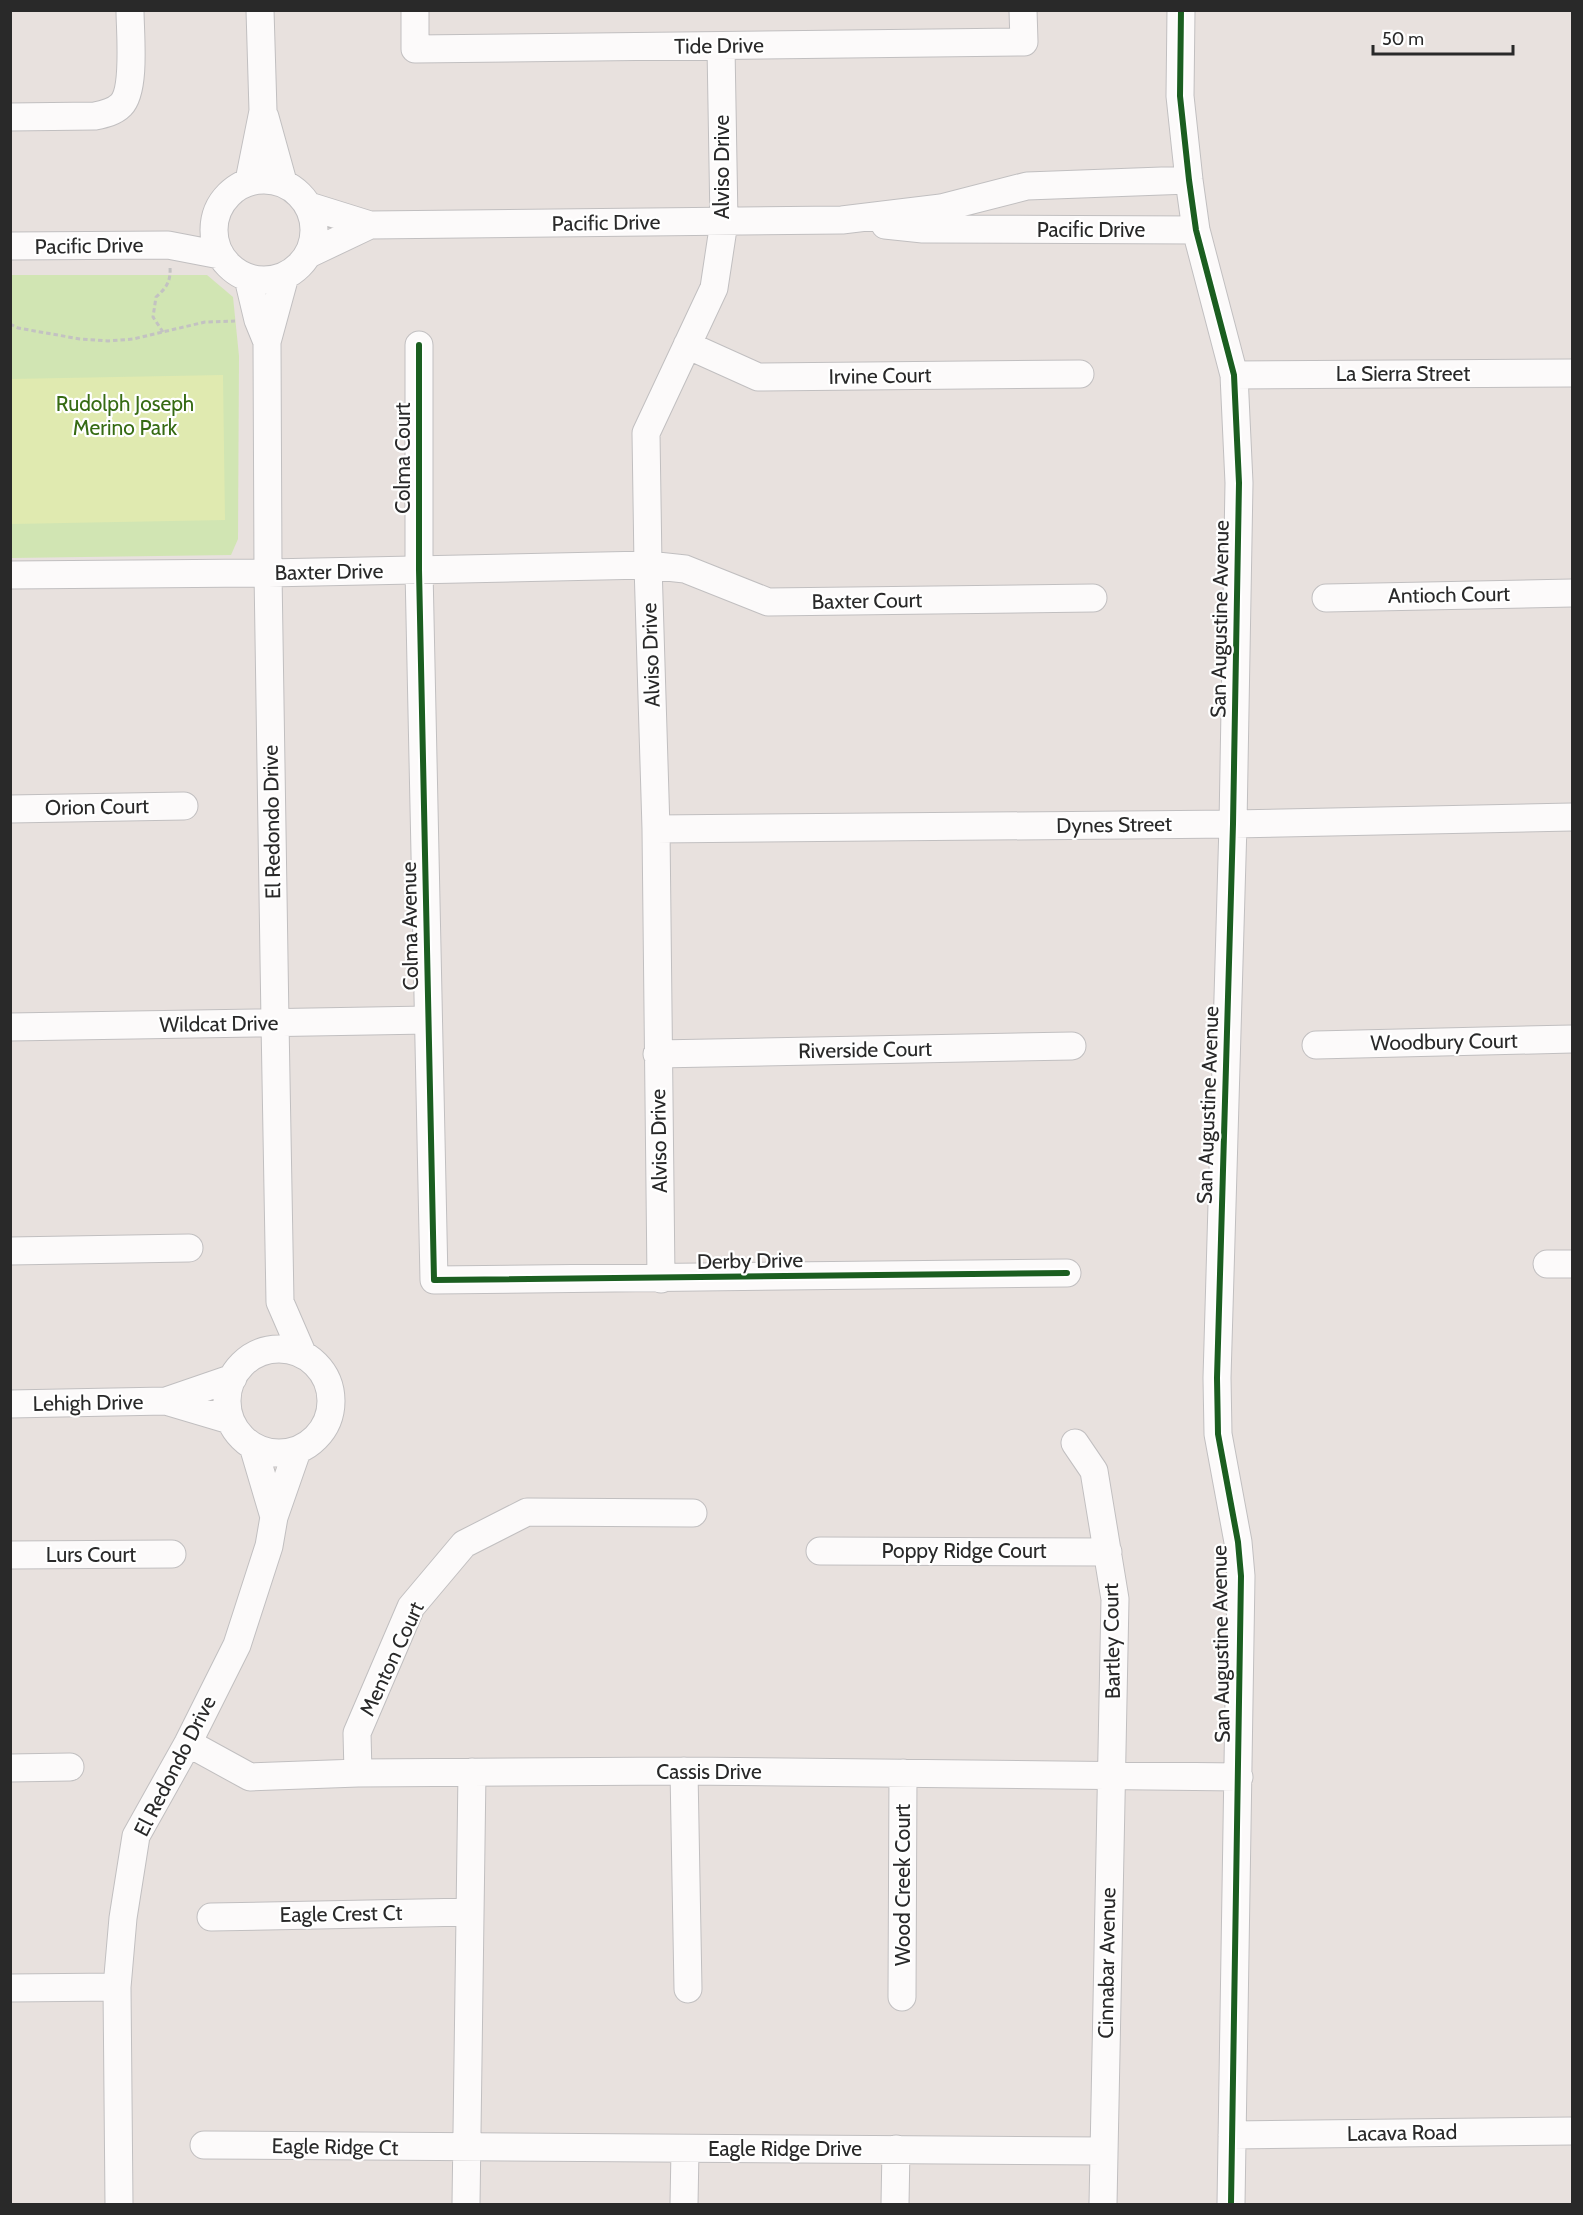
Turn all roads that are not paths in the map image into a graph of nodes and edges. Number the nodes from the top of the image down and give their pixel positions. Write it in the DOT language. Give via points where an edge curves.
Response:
graph roads {
  1 [pos="130,10"];
  2 [pos="260,10"];
  3 [pos="415,10"];
  4 [pos="1023,10"];
  5 [pos="1181,10"];
  6 [pos="721,46"];
  7 [pos="263,111"];
  8 [pos="10,117"];
  9 [pos="1189,180"];
  10 [pos="249,181"];
  11 [pos="283,182"];
  12 [pos="309,206"];
  13 [pos="216,212"];
  14 [pos="842,220"];
  15 [pos="724,222"];
  16 [pos="370,225"];
  17 [pos="1196,230"];
  18 [pos="168,245"];
  19 [pos="10,246"];
  20 [pos="309,254"];
  21 [pos="220,255"];
  22 [pos="285,276"];
  23 [pos="248,278"];
  24 [pos="262,331"];
  25 [pos="419,345"];
  26 [pos="687,345"];
  27 [pos="1572,373"];
  28 [pos="1080,374"];
  29 [pos="1234,375"];
  30 [pos="648,565"];
  31 [pos="419,570"];
  32 [pos="268,573"];
  33 [pos="10,575"];
  34 [pos="1572,593"];
  35 [pos="1093,598"];
  36 [pos="1326,598"];
  37 [pos="184,806"];
  38 [pos="10,809"];
  39 [pos="1572,816"];
  40 [pos="1233,824"];
  41 [pos="656,829"];
  42 [pos="428,1020"];
  43 [pos="275,1022"];
  44 [pos="10,1027"];
  45 [pos="1572,1039"];
  46 [pos="1316,1045"];
  47 [pos="1072,1046"];
  48 [pos="657,1054"];
  49 [pos="189,1248"];
  50 [pos="10,1251"];
  51 [pos="1067,1273"];
  52 [pos="661,1279"];
  53 [pos="434,1280"];
  54 [pos="279,1302"];
  55 [pos="260,1353"];
  56 [pos="303,1354"];
  57 [pos="232,1378"];
  58 [pos="166,1401"];
  59 [pos="10,1404"];
  60 [pos="230,1420"];
  61 [pos="1075,1443"];
  62 [pos="253,1446"];
  63 [pos="297,1451"];
  64 [pos="693,1513"];
  65 [pos="274,1517"];
  66 [pos="820,1551"];
  67 [pos="1108,1552"];
  68 [pos="172,1554"];
  69 [pos="10,1556"];
  70 [pos="188,1743"];
  71 [pos="70,1767"];
  72 [pos="10,1768"];
  73 [pos="684,1771"];
  74 [pos="472,1772"];
  75 [pos="358,1773"];
  76 [pos="903,1773"];
  77 [pos="1111,1775"];
  78 [pos="1239,1778"];
  79 [pos="470,1912"];
  80 [pos="212,1917"];
  81 [pos="117,1987"];
  82 [pos="10,1988"];
  83 [pos="688,1989"];
  84 [pos="902,1997"];
  85 [pos="1572,2131"];
  86 [pos="1232,2135"];
  87 [pos="204,2145"];
  88 [pos="466,2148"];
  89 [pos="896,2149"];
  90 [pos="685,2150"];
  91 [pos="1103,2151"];
  92 [pos="119,2205"];
  93 [pos="466,2205"];
  94 [pos="684,2205"];
  95 [pos="895,2205"];
  96 [pos="1103,2205"];
  97 [pos="1231,2205"];
  1 -- 8 [label="street" via="130,85 120,106 95,116"];
  2 -- 7 [label="street"];
  3 -- 6 [label="street, Tide Drive" via="415,49"];
  4 -- 6 [label="street, Tide Drive" via="1024,42"];
  5 -- 9 [label="street, San Augustine Avenue" via="1180,96"];
  6 -- 15 [label="street, Alviso Drive"];
  7 -- 10 [label="street"];
  7 -- 11 [label="street"];
  9 -- 14 [label="street, Pacific Drive" via="1027,186 941,208"];
  9 -- 17 [label="street, San Augustine Avenue"];
  10 -- 11 [label="street"];
  10 -- 13 [label="street" via="226,198"];
  11 -- 12 [label="street"];
  12 -- 16 [label="street, Pacific Drive"];
  12 -- 20 [label="street" via="315,237"];
  13 -- 18 [label="street, Pacific Drive"];
  13 -- 21 [label="street" via="213,230"];
  14 -- 15 [label="street, Pacific Drive"];
  14 -- 17 [label="street, Pacific Drive" via="923,229"];
  15 -- 16 [label="street, Pacific Drive"];
  15 -- 26 [label="street, Alviso Drive" via="714,288"];
  16 -- 20 [label="street, Pacific Drive"];
  17 -- 29 [label="street, San Augustine Avenue"];
  18 -- 19 [label="street, Pacific Drive"];
  18 -- 21 [label="street, Pacific Drive"];
  20 -- 22 [label="street"];
  21 -- 23 [label="street" via="231,269"];
  22 -- 23 [label="street" via="275,280"];
  22 -- 24 [label="street, El Redondo Drive"];
  23 -- 24 [label="street, El Redondo Drive"];
  24 -- 32 [label="street, El Redondo Drive"];
  25 -- 31 [label="street, Colma Court"];
  26 -- 28 [label="street, Irvine Court" via="758,377"];
  26 -- 30 [label="street, Alviso Drive" via="646,433"];
  27 -- 29 [label="street, La Sierra Street"];
  29 -- 40 [label="street, San Augustine Avenue" via="1239,483"];
  30 -- 31 [label="street, Baxter Drive"];
  30 -- 35 [label="street, Baxter Court" via="685,569 768,602"];
  30 -- 41 [label="street, Alviso Drive"];
  31 -- 32 [label="street, Baxter Drive"];
  31 -- 42 [label="street, Colma Avenue"];
  32 -- 33 [label="street, Baxter Drive"];
  32 -- 43 [label="street, El Redondo Drive"];
  34 -- 36 [label="street, Antioch Court"];
  37 -- 38 [label="street, Orion Court"];
  39 -- 40 [label="street, Dynes Street"];
  40 -- 41 [label="street, Dynes Street"];
  40 -- 78 [label="street, San Augustine Avenue" via="1217,1378 1218,1434 1241,1576"];
  41 -- 48 [label="street, Alviso Drive"];
  42 -- 43 [label="street, Wildcat Drive"];
  42 -- 53 [label="street, Colma Avenue"];
  43 -- 44 [label="street, Wildcat Drive"];
  43 -- 54 [label="street, El Redondo Drive"];
  45 -- 46 [label="street, Woodbury Court"];
  47 -- 48 [label="street, Riverside Court"];
  48 -- 52 [label="street, Alviso Drive"];
  49 -- 50 [label="street"];
  51 -- 52 [label="street, Derby Drive"];
  52 -- 53 [label="street, Derby Drive"];
  54 -- 55 [label="street, El Redondo Drive"];
  54 -- 56 [label="street, El Redondo Drive"];
  55 -- 56 [label="street" via="282,1350"];
  55 -- 57 [label="street" via="244,1363"];
  56 -- 63 [label="street" via="327,1379 332,1396 324,1429"];
  57 -- 58 [label="street, Lehigh Drive"];
  57 -- 60 [label="street" via="227,1406"];
  58 -- 59 [label="street, Lehigh Drive"];
  58 -- 60 [label="street, Lehigh Drive"];
  60 -- 62 [label="street"];
  61 -- 67 [label="street, Bartley Court" via="1094,1471"];
  62 -- 63 [label="street" via="267,1452"];
  62 -- 65 [label="street, El Redondo Drive"];
  63 -- 65 [label="street, El Redondo Drive"];
  64 -- 75 [label="street, Menton Court" via="527,1512 464,1544 411,1607 357,1732"];
  65 -- 70 [label="street, El Redondo Drive" via="269,1546 237,1645"];
  66 -- 67 [label="street, Poppy Ridge Court"];
  67 -- 77 [label="street, Bartley Court" via="1115,1599"];
  68 -- 69 [label="street, Lurs Court"];
  70 -- 75 [label="street, Cassis Drive" via="250,1777"];
  70 -- 81 [label="street, El Redondo Drive" via="136,1836"];
  71 -- 72 [label="street"];
  73 -- 74 [label="street, Cassis Drive"];
  73 -- 76 [label="street, Cassis Drive"];
  73 -- 83 [label="street"];
  74 -- 75 [label="street, Cassis Drive"];
  74 -- 79 [label="street"];
  76 -- 77 [label="street, Cassis Drive"];
  76 -- 84 [label="street, Wood Creek Court"];
  77 -- 78 [label="street, Cassis Drive"];
  77 -- 91 [label="street, Cinnabar Avenue"];
  78 -- 86 [label="street, San Augustine Avenue"];
  79 -- 80 [label="street, Eagle Crest Ct"];
  79 -- 88 [label="street"];
  81 -- 82 [label="street"];
  81 -- 92 [label="street, El Redondo Drive"];
  85 -- 86 [label="street, Lacava Road"];
  86 -- 97 [label="street, San Augustine Avenue"];
  87 -- 88 [label="street, Eagle Ridge Ct"];
  88 -- 90 [label="street, Eagle Ridge Drive"];
  88 -- 93 [label="street"];
  89 -- 90 [label="street, Eagle Ridge Drive"];
  89 -- 91 [label="street, Eagle Ridge Drive"];
  89 -- 95 [label="street"];
  90 -- 94 [label="street"];
  91 -- 96 [label="street, Cinnabar Avenue"];
}
